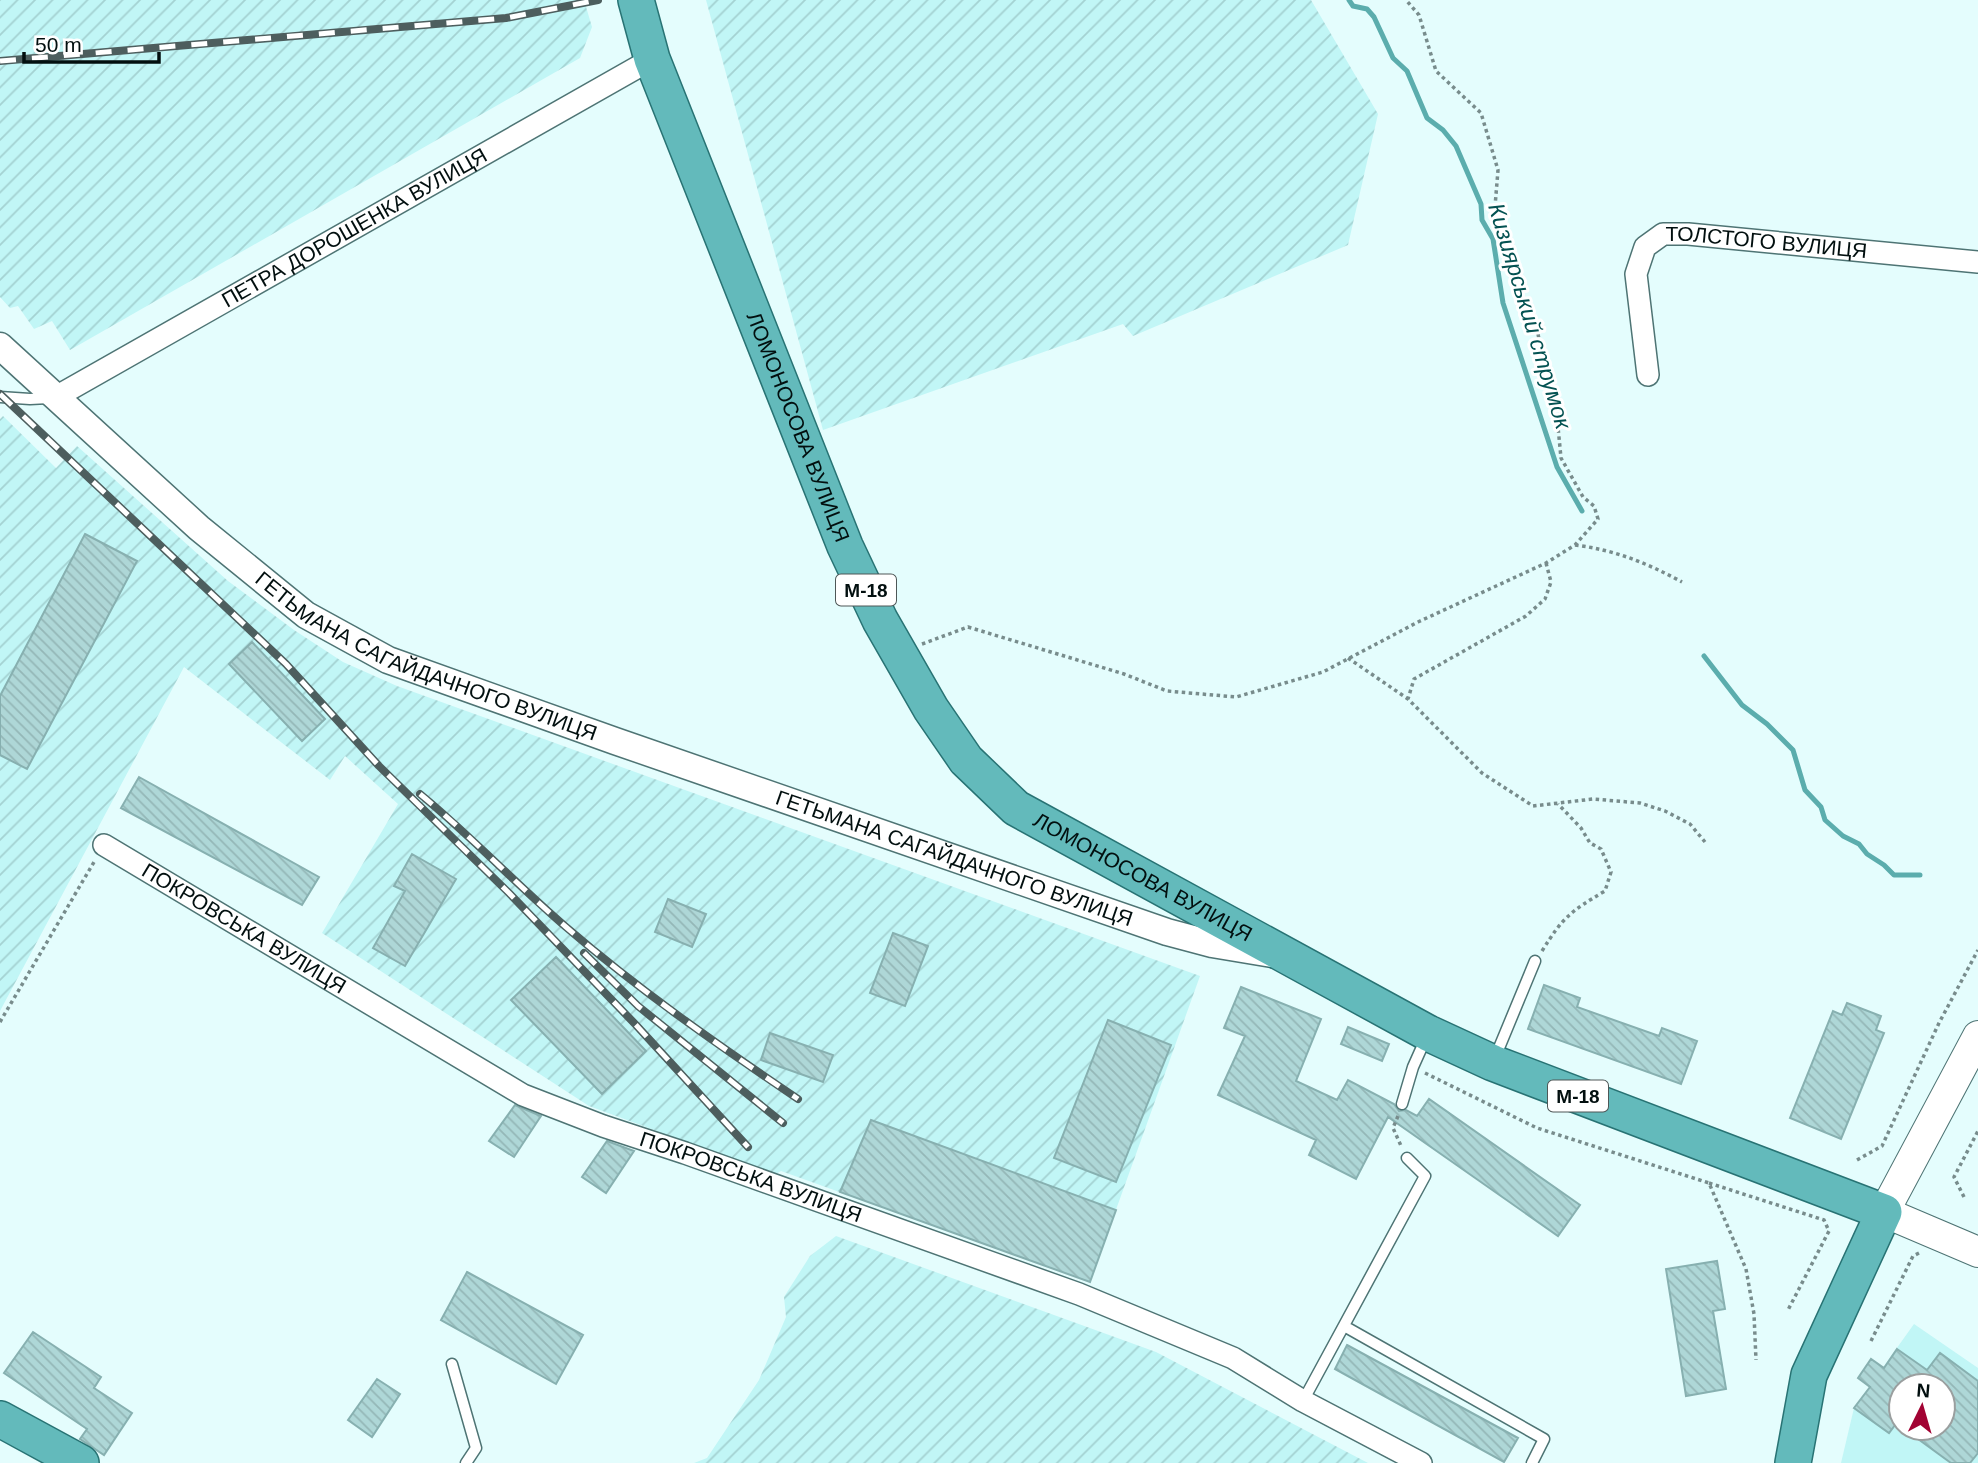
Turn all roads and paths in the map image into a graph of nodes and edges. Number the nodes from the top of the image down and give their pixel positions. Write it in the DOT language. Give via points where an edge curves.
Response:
graph roads {
  1 [pos="636,0"];
  2 [pos="1406,0"];
  3 [pos="652,59"];
  4 [pos="1978,262"];
  5 [pos="0,346"];
  6 [pos="1648,375"];
  7 [pos="0,397"];
  8 [pos="56,397"];
  9 [pos="1575,545"];
  10 [pos="1546,563"];
  11 [pos="1682,582"];
  12 [pos="899,653"];
  13 [pos="1348,658"];
  14 [pos="1408,699"];
  15 [pos="1558,804"];
  16 [pos="1706,842"];
  17 [pos="104,845"];
  18 [pos="1978,950"];
  19 [pos="1284,955"];
  20 [pos="1535,961"];
  21 [pos="0,1022"];
  22 [pos="1428,1032"];
  23 [pos="1978,1036"];
  24 [pos="1493,1063"];
  25 [pos="1413,1067"];
  26 [pos="1402,1104"];
  27 [pos="1393,1128"];
  28 [pos="1978,1131"];
  29 [pos="1407,1157"];
  30 [pos="1857,1160"];
  31 [pos="1709,1183"];
  32 [pos="1964,1197"];
  33 [pos="1884,1212"];
  34 [pos="1924,1251"];
  35 [pos="1978,1252"];
  36 [pos="1788,1310"];
  37 [pos="1344,1326"];
  38 [pos="1871,1340"];
  39 [pos="1756,1360"];
  40 [pos="452,1364"];
  41 [pos="1303,1401"];
  42 [pos="0,1419"];
  43 [pos="81,1463"];
  44 [pos="466,1463"];
  45 [pos="1421,1463"];
  46 [pos="1532,1463"];
  47 [pos="1793,1463"];
  1 -- 3 [label="highway, ЛОМОНОСОВА ВУЛИЦЯ / М-18"];
  2 -- 9 [label="path" via="1419,15 1436,71 1481,113 1498,170 1494,219 1515,288 1537,329 1556,406 1561,458 1598,519"];
  3 -- 8 [label="street, ПЕТРА ДОРОШЕНКА ВУЛИЦЯ"];
  3 -- 12 [label="highway, ЛОМОНОСОВА ВУЛИЦЯ / М-18" via="845,546"];
  4 -- 6 [label="street, ТОЛСТОГО ВУЛИЦЯ" via="1663,234 1646,247 1636,274"];
  5 -- 8 [label="street, ГЕТЬМАНА САГАЙДАЧНОГО ВУЛИЦЯ"];
  7 -- 8 [label="lane"];
  8 -- 19 [label="street, ГЕТЬМАНА САГАЙДАЧНОГО ВУЛИЦЯ" via="199,528 306,615 388,660 1167,932"];
  9 -- 10 [label="path"];
  9 -- 11 [label="path" via="1627,556"];
  10 -- 13 [label="path"];
  10 -- 14 [label="path" via="1551,582 1545,599 1526,616 1414,679"];
  12 -- 13 [label="path" via="968,627 1167,691 1236,697 1323,672"];
  12 -- 19 [label="highway, ЛОМОНОСОВА ВУЛИЦЯ / М-18" via="966,760 1016,808"];
  13 -- 14 [label="path"];
  14 -- 15 [label="path" via="1482,773 1533,806"];
  15 -- 16 [label="path" via="1593,799 1640,803 1690,824"];
  15 -- 20 [label="path" via="1590,843 1601,849 1611,872 1605,891 1558,925"];
  17 -- 21 [label="path"];
  17 -- 41 [label="street, ПОКРОВСЬКА ВУЛИЦЯ" via="523,1095 1079,1294 1233,1358"];
  18 -- 30 [label="path" via="1882,1146"];
  19 -- 22 [label="highway, ГЕТЬМАНА САГАЙДАЧНОГО ВУЛИЦЯ / М-18"];
  20 -- 24 [label="lane"];
  22 -- 24 [label="highway, ГЕТЬМАНА САГАЙДАЧНОГО ВУЛИЦЯ / М-18"];
  22 -- 25 [label="lane"];
  23 -- 33 [label="main road"];
  24 -- 33 [label="highway, ГЕТЬМАНА САГАЙДАЧНОГО ВУЛИЦЯ / М-18"];
  25 -- 26 [label="lane"];
  25 -- 31 [label="path" via="1537,1128"];
  27 -- 29 [label="path"];
  28 -- 32 [label="path" via="1954,1177"];
  29 -- 37 [label="lane" via="1425,1176"];
  31 -- 36 [label="path" via="1824,1220 1829,1231"];
  31 -- 39 [label="path" via="1746,1269"];
  33 -- 35 [label="main road, ГЕТЬМАНА САГАЙДАЧНОГО ВУЛИЦЯ"];
  33 -- 47 [label="highway" via="1809,1375"];
  34 -- 38 [label="path" via="1913,1256"];
  37 -- 41 [label="lane"];
  37 -- 46 [label="lane" via="1544,1438"];
  40 -- 44 [label="lane" via="476,1448"];
  41 -- 45 [label="street, ПОКРОВСЬКА ВУЛИЦЯ"];
  42 -- 43 [label="highway"];
}
